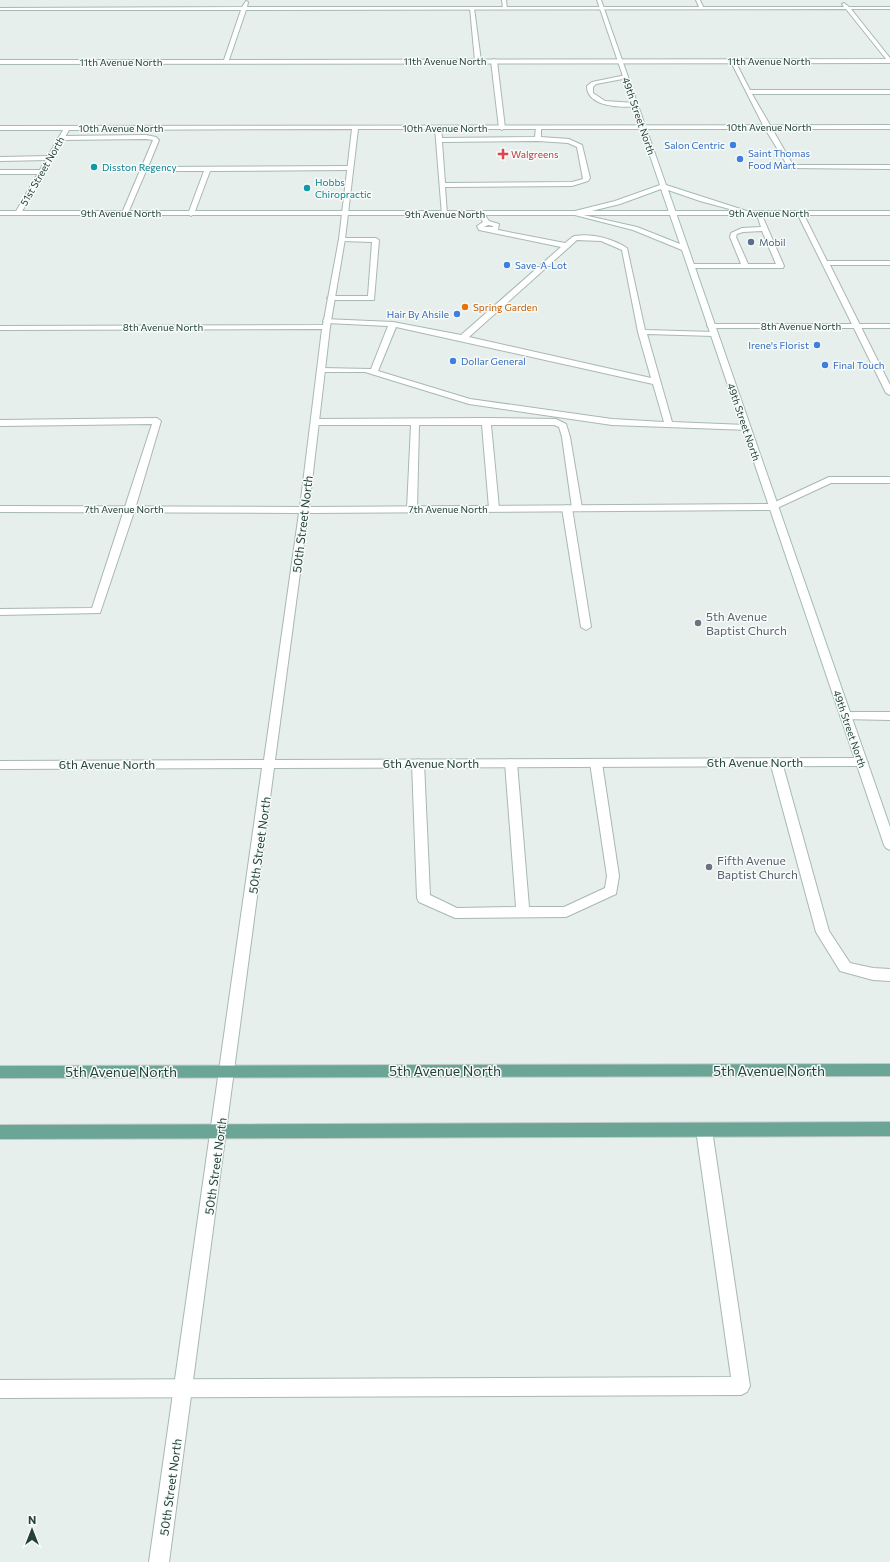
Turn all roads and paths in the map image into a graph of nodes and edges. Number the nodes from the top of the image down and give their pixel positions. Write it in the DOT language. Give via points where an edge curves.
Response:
graph roads {
  1 [pos="247,0"];
  2 [pos="504,0"];
  3 [pos="599,0"];
  4 [pos="698,0"];
  5 [pos="839,0"];
  6 [pos="244,8"];
  7 [pos="472,8"];
  8 [pos="505,8"];
  9 [pos="602,8"];
  10 [pos="702,8"];
  11 [pos="846,8"];
  12 [pos="890,8"];
  13 [pos="0,9"];
  14 [pos="478,61"];
  15 [pos="494,61"];
  16 [pos="620,61"];
  17 [pos="732,61"];
  18 [pos="890,61"];
  19 [pos="0,62"];
  20 [pos="226,62"];
  21 [pos="626,78"];
  22 [pos="748,92"];
  23 [pos="890,92"];
  24 [pos="635,105"];
  25 [pos="643,127"];
  26 [pos="767,127"];
  27 [pos="890,127"];
  28 [pos="0,128"];
  29 [pos="67,128"];
  30 [pos="355,128"];
  31 [pos="438,128"];
  32 [pos="502,128"];
  33 [pos="538,128"];
  34 [pos="61,138"];
  35 [pos="538,139"];
  36 [pos="439,140"];
  37 [pos="0,158"];
  38 [pos="49,158"];
  39 [pos="145,166"];
  40 [pos="890,167"];
  41 [pos="208,168"];
  42 [pos="350,168"];
  43 [pos="0,172"];
  44 [pos="42,172"];
  45 [pos="442,185"];
  46 [pos="663,186"];
  47 [pos="0,213"];
  48 [pos="18,213"];
  49 [pos="570,213"];
  50 [pos="672,213"];
  51 [pos="750,213"];
  52 [pos="758,213"];
  53 [pos="800,213"];
  54 [pos="890,213"];
  55 [pos="125,214"];
  56 [pos="191,214"];
  57 [pos="344,214"];
  58 [pos="444,214"];
  59 [pos="481,214"];
  60 [pos="765,229"];
  61 [pos="342,239"];
  62 [pos="567,246"];
  63 [pos="685,249"];
  64 [pos="824,263"];
  65 [pos="890,263"];
  66 [pos="691,266"];
  67 [pos="745,266"];
  68 [pos="331,298"];
  69 [pos="326,324"];
  70 [pos="393,324"];
  71 [pos="855,326"];
  72 [pos="890,326"];
  73 [pos="0,328"];
  74 [pos="713,330"];
  75 [pos="642,332"];
  76 [pos="463,338"];
  77 [pos="321,370"];
  78 [pos="374,372"];
  79 [pos="656,382"];
  80 [pos="890,393"];
  81 [pos="315,422"];
  82 [pos="415,422"];
  83 [pos="486,422"];
  84 [pos="0,423"];
  85 [pos="669,424"];
  86 [pos="746,428"];
  87 [pos="890,480"];
  88 [pos="773,506"];
  89 [pos="494,508"];
  90 [pos="572,508"];
  91 [pos="0,509"];
  92 [pos="130,509"];
  93 [pos="412,509"];
  94 [pos="304,510"];
  95 [pos="0,612"];
  96 [pos="586,627"];
  97 [pos="846,716"];
  98 [pos="890,716"];
  99 [pos="776,762"];
  100 [pos="862,762"];
  101 [pos="418,763"];
  102 [pos="511,763"];
  103 [pos="596,763"];
  104 [pos="270,764"];
  105 [pos="0,765"];
  106 [pos="890,845"];
  107 [pos="523,912"];
  108 [pos="890,975"];
  109 [pos="228,1070"];
  110 [pos="890,1070"];
  111 [pos="0,1072"];
  112 [pos="890,1129"];
  113 [pos="704,1130"];
  114 [pos="220,1131"];
  115 [pos="0,1132"];
  116 [pos="184,1388"];
  117 [pos="0,1389"];
  118 [pos="159,1562"];
  1 -- 6 [label="street"];
  2 -- 8 [label="street"];
  3 -- 9 [label="street, 49th Street North"];
  4 -- 10 [label="street"];
  5 -- 11 [label="street"];
  6 -- 7 [label="street"];
  6 -- 13 [label="street"];
  6 -- 20 [label="street"];
  7 -- 8 [label="street"];
  7 -- 14 [label="street"];
  8 -- 9 [label="street"];
  9 -- 10 [label="street"];
  9 -- 16 [label="street, 49th Street North"];
  10 -- 11 [label="street"];
  11 -- 12 [label="street"];
  11 -- 18 [label="street"];
  14 -- 15 [label="street, 11th Avenue North"];
  14 -- 20 [label="street, 11th Avenue North"];
  15 -- 16 [label="street, 11th Avenue North"];
  15 -- 32 [label="street"];
  16 -- 17 [label="street, 11th Avenue North"];
  16 -- 21 [label="street, 49th Street North"];
  17 -- 18 [label="street, 11th Avenue North"];
  17 -- 22 [label="street"];
  19 -- 20 [label="street, 11th Avenue North"];
  21 -- 24 [label="street, 49th Street North"];
  21 -- 24 [label="street" via="594,83 590,86 590,93 605,103"];
  22 -- 23 [label="street"];
  22 -- 26 [label="street"];
  24 -- 25 [label="street, 49th Street North"];
  25 -- 26 [label="street, 10th Avenue North"];
  25 -- 33 [label="street, 10th Avenue North"];
  25 -- 46 [label="street, 49th Street North"];
  26 -- 27 [label="street, 10th Avenue North"];
  26 -- 40 [label="street" via="791,167"];
  28 -- 29 [label="street, 10th Avenue North"];
  29 -- 30 [label="street, 10th Avenue North"];
  29 -- 34 [label="street, 51st Street North"];
  30 -- 31 [label="street, 10th Avenue North"];
  30 -- 42 [label="street, 50th Street North"];
  31 -- 32 [label="street, 10th Avenue North"];
  31 -- 36 [label="street"];
  32 -- 33 [label="street, 10th Avenue North"];
  33 -- 35 [label="street"];
  34 -- 38 [label="street, 51st Street North"];
  34 -- 39 [label="street" via="154,138 156,143"];
  35 -- 36 [label="street"];
  35 -- 45 [label="street" via="569,141 580,146 586,180 572,184"];
  36 -- 45 [label="street"];
  37 -- 38 [label="street"];
  38 -- 44 [label="street, 51st Street North"];
  39 -- 41 [label="street"];
  39 -- 55 [label="street"];
  41 -- 42 [label="street"];
  41 -- 56 [label="street"];
  42 -- 57 [label="street, 50th Street North"];
  43 -- 44 [label="street"];
  44 -- 48 [label="street, 51st Street North"];
  45 -- 58 [label="street"];
  46 -- 49 [label="street" via="625,201"];
  46 -- 50 [label="street, 49th Street North"];
  46 -- 51 [label="street"];
  47 -- 48 [label="street, 9th Avenue North"];
  48 -- 55 [label="street, 9th Avenue North"];
  49 -- 50 [label="street, 9th Avenue North"];
  49 -- 59 [label="street, 9th Avenue North"];
  49 -- 63 [label="street" via="635,228"];
  50 -- 51 [label="street, 9th Avenue North"];
  50 -- 63 [label="street, 49th Street North"];
  51 -- 52 [label="street, 9th Avenue North"];
  52 -- 53 [label="street, 9th Avenue North"];
  52 -- 60 [label="street"];
  53 -- 54 [label="street, 9th Avenue North"];
  53 -- 64 [label="street"];
  55 -- 56 [label="street, 9th Avenue North"];
  56 -- 57 [label="street, 9th Avenue North"];
  57 -- 58 [label="street, 9th Avenue North"];
  57 -- 61 [label="street, 50th Street North"];
  58 -- 59 [label="street, 9th Avenue North"];
  59 -- 62 [label="street" via="487,223 482,224 481,229"];
  60 -- 67 [label="street" via="734,233 733,237"];
  60 -- 67 [label="street" via="780,266"];
  61 -- 68 [label="street, 50th Street North"];
  61 -- 68 [label="street" via="376,240 371,298"];
  62 -- 75 [label="street" via="575,238 595,238 614,242 625,249"];
  62 -- 76 [label="street"];
  63 -- 66 [label="street, 49th Street North"];
  64 -- 65 [label="street"];
  64 -- 71 [label="street"];
  66 -- 67 [label="street"];
  66 -- 74 [label="street, 49th Street North"];
  68 -- 69 [label="street, 50th Street North"];
  69 -- 70 [label="street, 8th Avenue North"];
  69 -- 73 [label="street, 8th Avenue North"];
  69 -- 77 [label="street, 50th Street North"];
  70 -- 76 [label="street, 8th Avenue North"];
  70 -- 78 [label="street"];
  71 -- 72 [label="street, 8th Avenue North"];
  71 -- 74 [label="street, 8th Avenue North"];
  71 -- 80 [label="street"];
  74 -- 75 [label="street, 8th Avenue North"];
  74 -- 86 [label="street, 49th Street North"];
  75 -- 79 [label="street"];
  76 -- 79 [label="street, 8th Avenue North"];
  77 -- 78 [label="street"];
  77 -- 81 [label="street, 50th Street North"];
  78 -- 85 [label="street" via="469,401 612,422"];
  79 -- 85 [label="street"];
  81 -- 82 [label="street"];
  81 -- 94 [label="street, 50th Street North"];
  82 -- 83 [label="street"];
  82 -- 93 [label="street"];
  83 -- 89 [label="street"];
  83 -- 90 [label="street" via="551,421 563,426"];
  84 -- 92 [label="street" via="157,422"];
  85 -- 86 [label="street"];
  86 -- 88 [label="street, 49th Street North"];
  87 -- 88 [label="street, 7th Avenue North" via="829,480"];
  88 -- 90 [label="street, 7th Avenue North"];
  88 -- 97 [label="street, 49th Street North"];
  89 -- 90 [label="street, 7th Avenue North"];
  89 -- 93 [label="street, 7th Avenue North"];
  90 -- 96 [label="street"];
  91 -- 92 [label="street, 7th Avenue North"];
  92 -- 94 [label="street, 7th Avenue North"];
  92 -- 95 [label="street" via="96,611"];
  93 -- 94 [label="street, 7th Avenue North"];
  94 -- 104 [label="street, 50th Street North"];
  97 -- 98 [label="street"];
  97 -- 100 [label="street, 49th Street North"];
  99 -- 100 [label="street, 6th Avenue North"];
  99 -- 103 [label="street, 6th Avenue North"];
  99 -- 108 [label="street" via="823,932 844,967"];
  100 -- 106 [label="street, 49th Street North"];
  101 -- 102 [label="street, 6th Avenue North"];
  101 -- 104 [label="street, 6th Avenue North"];
  101 -- 107 [label="street" via="424,898 455,913"];
  102 -- 103 [label="street, 6th Avenue North"];
  102 -- 107 [label="street"];
  103 -- 107 [label="street" via="613,876 611,891 566,912"];
  104 -- 105 [label="street, 6th Avenue North"];
  104 -- 109 [label="street, 50th Street North"];
  109 -- 110 [label="main road, 5th Avenue North"];
  109 -- 111 [label="main road, 5th Avenue North"];
  109 -- 114 [label="street, 50th Street North"];
  112 -- 113 [label="main road"];
  113 -- 114 [label="main road"];
  113 -- 116 [label="street" via="741,1386"];
  114 -- 115 [label="main road"];
  114 -- 116 [label="street, 50th Street North"];
  116 -- 117 [label="street"];
  116 -- 118 [label="street, 50th Street North"];
}
